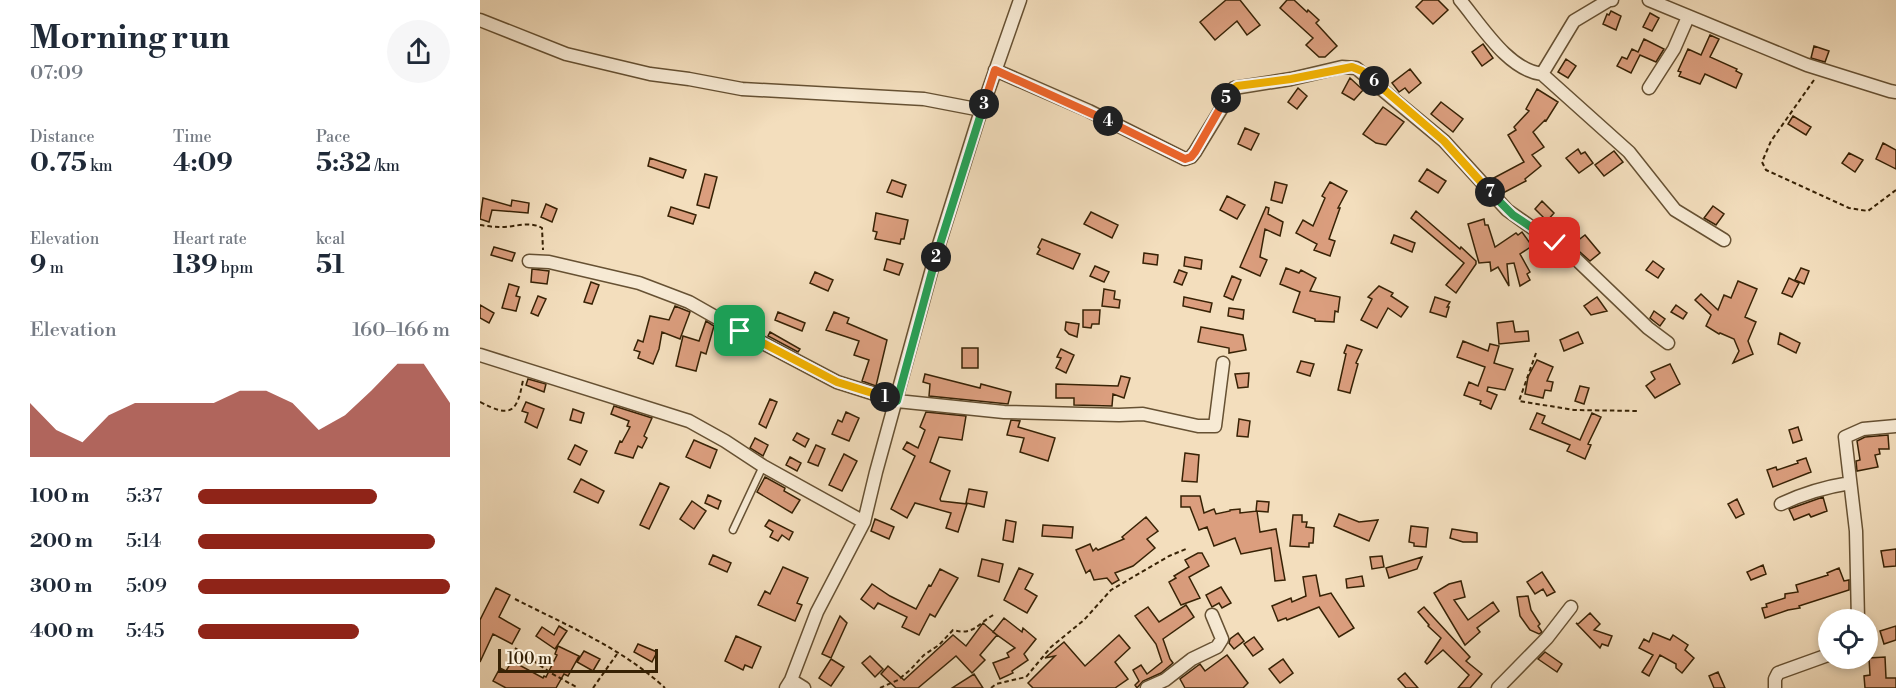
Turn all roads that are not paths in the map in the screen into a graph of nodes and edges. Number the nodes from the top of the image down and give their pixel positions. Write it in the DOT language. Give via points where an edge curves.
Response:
graph roads {
  1 [pos="1020,0"];
  2 [pos="1460,0"];
  3 [pos="1612,0"];
  4 [pos="1649,0"];
  5 [pos="1688,17"];
  6 [pos="480,20"];
  7 [pos="995,70"];
  8 [pos="1542,74"];
  9 [pos="1649,88"];
  10 [pos="1896,92"];
  11 [pos="976,110"];
  12 [pos="1724,240"];
  13 [pos="535,261"];
  14 [pos="1668,343"];
  15 [pos="480,355"];
  16 [pos="1224,363"];
  17 [pos="897,401"];
  18 [pos="1896,426"];
  19 [pos="763,466"];
  20 [pos="1850,483"];
  21 [pos="1781,504"];
  22 [pos="864,522"];
  23 [pos="733,530"];
  24 [pos="1571,607"];
  25 [pos="1858,609"];
  26 [pos="1212,615"];
  27 [pos="1818,659"];
  28 [pos="788,684"];
  29 [pos="804,688"];
  30 [pos="1147,688"];
  31 [pos="1498,688"];
  32 [pos="1775,688"];
  1 -- 7 [label="street"];
  2 -- 8 [label="street" via="1511,59 1533,73"];
  3 -- 8 [label="street" via="1574,21"];
  4 -- 5 [label="street"];
  5 -- 9 [label="street" via="1674,49"];
  5 -- 10 [label="street" via="1807,65"];
  6 -- 11 [label="street" via="566,54 651,74 742,89 924,99"];
  7 -- 14 [label="street" via="1185,159 1195,152 1234,88 1342,67 1356,68 1444,141 1507,210 1576,259"];
  7 -- 17 [label="street" via="936,254"];
  8 -- 12 [label="street" via="1629,152 1675,210"];
  13 -- 17 [label="street" via="639,283 688,302 837,382"];
  15 -- 19 [label="street" via="689,421"];
  16 -- 17 [label="street" via="1215,426 1143,414 1004,412"];
  17 -- 22 [label="street"];
  18 -- 20 [label="street" via="1863,429 1845,437"];
  19 -- 22 [label="street"];
  19 -- 23 [label="lane"];
  20 -- 21 [label="street" via="1805,492"];
  20 -- 25 [label="street" via="1856,531"];
  22 -- 28 [label="street" via="817,612"];
  24 -- 31 [label="street"];
  26 -- 30 [label="street" via="1222,639 1219,644"];
  27 -- 32 [label="street" via="1778,674"];
  28 -- 29 [label="street"];
}
